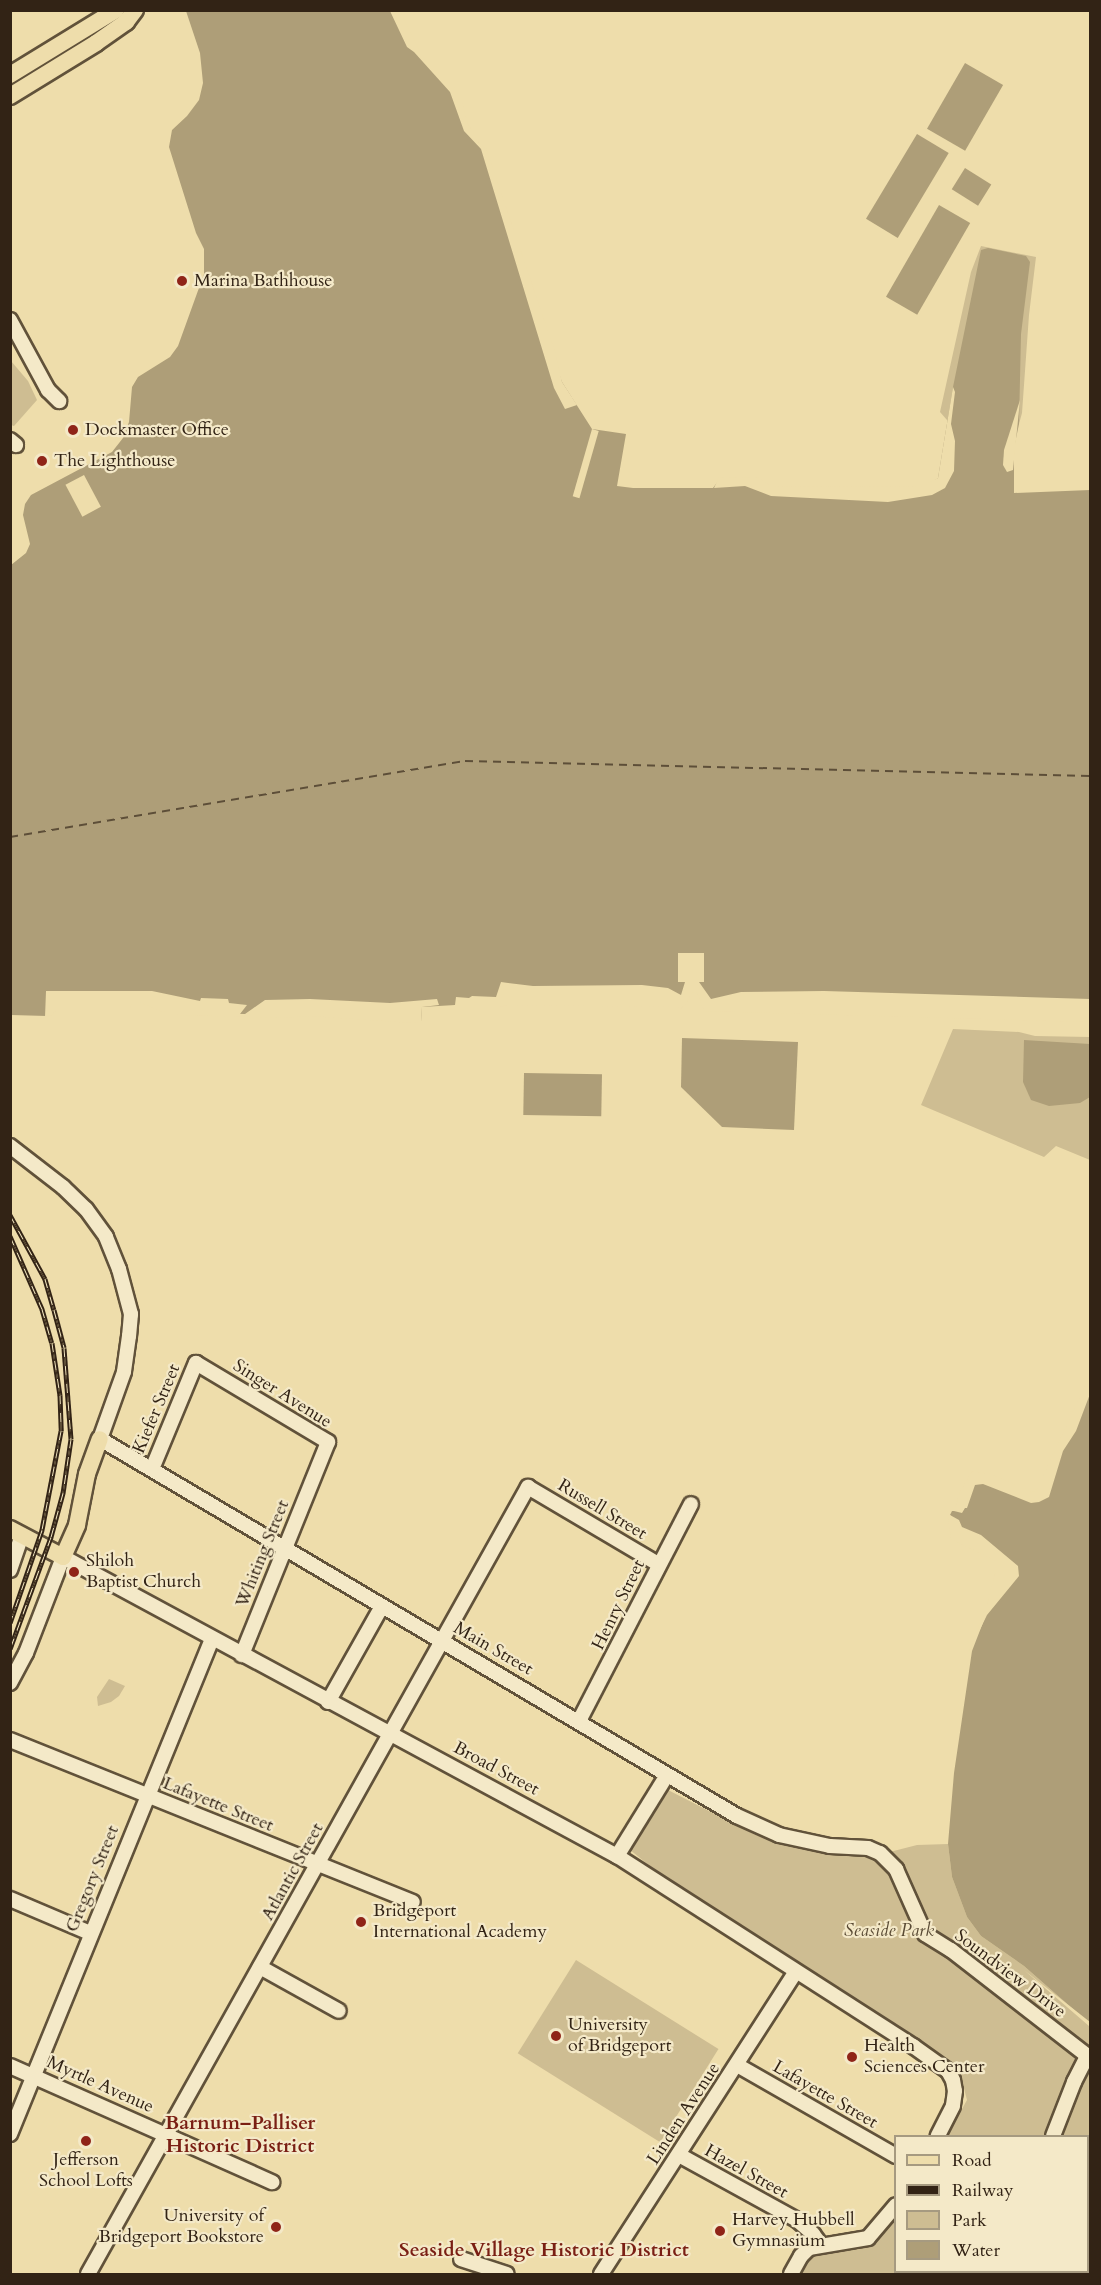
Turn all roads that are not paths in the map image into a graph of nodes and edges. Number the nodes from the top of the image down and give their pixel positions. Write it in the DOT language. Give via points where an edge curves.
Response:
graph roads {
  1 [pos="116,10"];
  2 [pos="135,10"];
  3 [pos="10,75"];
  4 [pos="10,96"];
  5 [pos="10,320"];
  6 [pos="59,400"];
  7 [pos="10,1146"];
  8 [pos="196,1363"];
  9 [pos="100,1439"];
  10 [pos="318,1466"];
  11 [pos="152,1468"];
  12 [pos="528,1487"];
  13 [pos="691,1504"];
  14 [pos="16,1532"];
  15 [pos="285,1549"];
  16 [pos="63,1557"];
  17 [pos="658,1564"];
  18 [pos="10,1570"];
  19 [pos="382,1606"];
  20 [pos="212,1638"];
  21 [pos="442,1641"];
  22 [pos="242,1655"];
  23 [pos="10,1683"];
  24 [pos="328,1702"];
  25 [pos="579,1721"];
  26 [pos="391,1736"];
  27 [pos="10,1740"];
  28 [pos="667,1775"];
  29 [pos="147,1795"];
  30 [pos="880,1853"];
  31 [pos="617,1856"];
  32 [pos="317,1866"];
  33 [pos="10,1899"];
  34 [pos="413,1902"];
  35 [pos="90,1933"];
  36 [pos="260,1967"];
  37 [pos="796,1971"];
  38 [pos="339,2011"];
  39 [pos="1089,2057"];
  40 [pos="737,2065"];
  41 [pos="10,2066"];
  42 [pos="34,2076"];
  43 [pos="10,2134"];
  44 [pos="166,2135"];
  45 [pos="938,2135"];
  46 [pos="1053,2135"];
  47 [pos="679,2155"];
  48 [pos="894,2155"];
  49 [pos="272,2182"];
  50 [pos="894,2207"];
  51 [pos="821,2245"];
  52 [pos="460,2259"];
  53 [pos="88,2274"];
  54 [pos="507,2274"];
  55 [pos="601,2274"];
  56 [pos="791,2274"];
  1 -- 3 [label="main road"];
  2 -- 4 [label="main road" via="126,22 96,43"];
  5 -- 6 [label="street" via="48,390"];
  7 -- 9 [label="street" via="86,1209 106,1237 119,1269 131,1314 129,1336 124,1372"];
  8 -- 10 [label="street, Singer Avenue" via="328,1442"];
  8 -- 11 [label="street, Kiefer Street"];
  9 -- 11 [label="street, Main Street"];
  9 -- 16 [label="main road" via="85,1482 77,1526"];
  10 -- 15 [label="street, Whiting Street"];
  11 -- 15 [label="street, Main Street"];
  12 -- 17 [label="street, Russell Street"];
  12 -- 21 [label="street, Atlantic Street"];
  13 -- 17 [label="street, Henry Street"];
  14 -- 16 [label="main road, Broad Street"];
  14 -- 18 [label="street"];
  15 -- 19 [label="street, Main Street"];
  15 -- 22 [label="street, Whiting Street"];
  16 -- 20 [label="street, Broad Street"];
  16 -- 23 [label="street" via="26,1653"];
  17 -- 25 [label="street, Henry Street"];
  19 -- 21 [label="street, Main Street"];
  19 -- 24 [label="street"];
  20 -- 22 [label="street, Broad Street"];
  20 -- 29 [label="street, Gregory Street"];
  21 -- 25 [label="street, Main Street"];
  21 -- 26 [label="street, Atlantic Street"];
  22 -- 24 [label="street, Broad Street"];
  24 -- 26 [label="street, Broad Street"];
  25 -- 28 [label="street, Main Street"];
  26 -- 31 [label="street, Broad Street"];
  26 -- 32 [label="street, Atlantic Street"];
  27 -- 29 [label="street, Lafayette Street"];
  28 -- 30 [label="street, Main Street" via="772,1833"];
  28 -- 31 [label="street"];
  29 -- 32 [label="street, Lafayette Street"];
  29 -- 35 [label="street, Gregory Street"];
  30 -- 39 [label="street, Soundview Drive" via="896,1869 925,1934"];
  31 -- 37 [label="street, Broad Street"];
  32 -- 34 [label="street, Lafayette Street"];
  32 -- 36 [label="street, Atlantic Street"];
  33 -- 35 [label="street"];
  35 -- 42 [label="street, Gregory Street"];
  36 -- 38 [label="street"];
  36 -- 44 [label="street, Atlantic Street"];
  37 -- 40 [label="street, Linden Avenue"];
  37 -- 45 [label="street, Broad Street" via="948,2070 955,2091 953,2106"];
  39 -- 46 [label="street" via="1074,2082"];
  40 -- 47 [label="street, Linden Avenue"];
  40 -- 48 [label="street, Lafayette Street"];
  41 -- 42 [label="street, Myrtle Avenue"];
  42 -- 43 [label="street, Gregory Street"];
  42 -- 44 [label="street, Myrtle Avenue"];
  44 -- 49 [label="street, Myrtle Avenue"];
  44 -- 53 [label="street, Atlantic Street"];
  47 -- 51 [label="street, Hazel Street" via="797,2220"];
  47 -- 55 [label="street, Linden Avenue"];
  50 -- 51 [label="street" via="868,2238"];
  51 -- 56 [label="street" via="809,2247"];
  52 -- 54 [label="street"];
}
